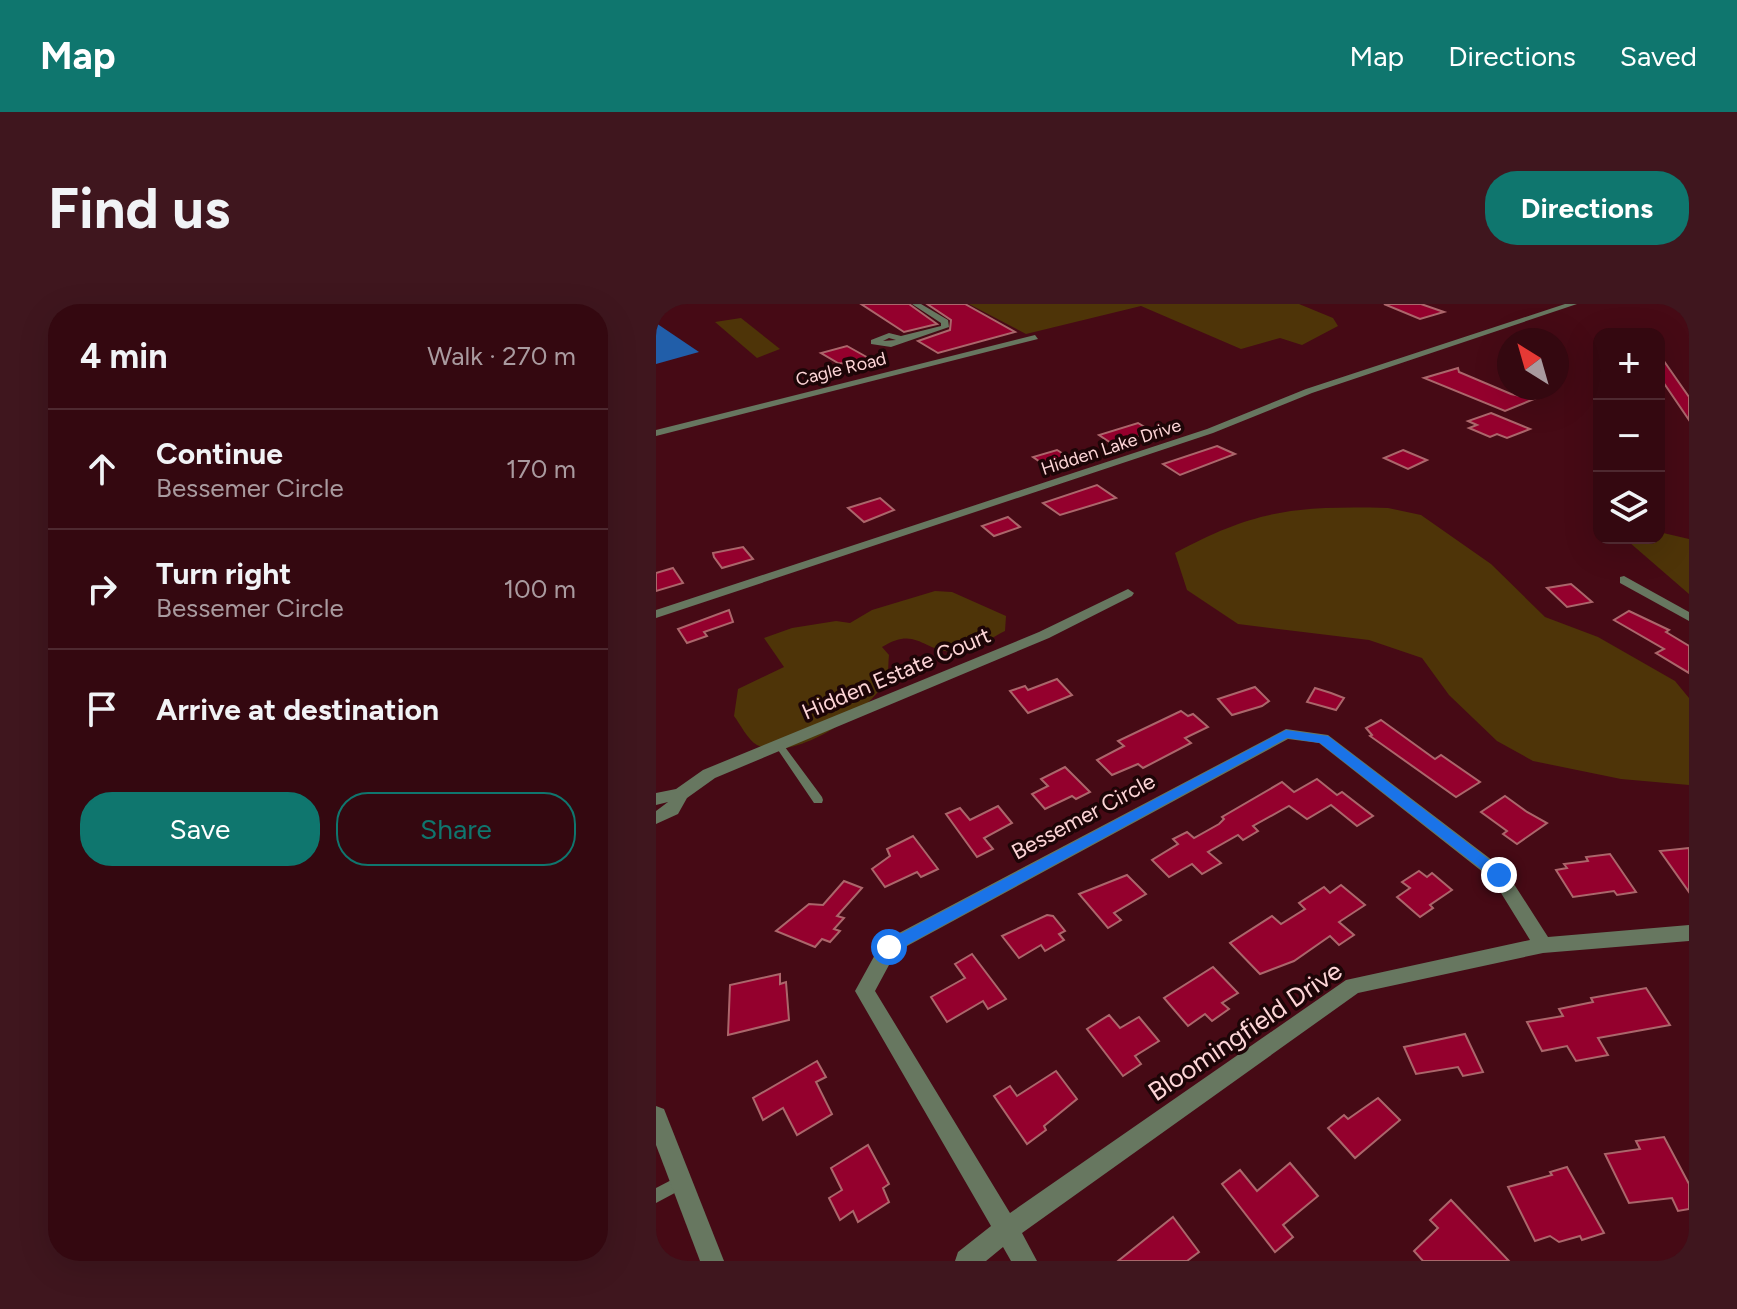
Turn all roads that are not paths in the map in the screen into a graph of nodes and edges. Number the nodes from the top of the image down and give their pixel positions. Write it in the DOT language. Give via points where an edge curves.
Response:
graph roads {
  1 [pos="916,304"];
  2 [pos="1573,304"];
  3 [pos="1035,337"];
  4 [pos="904,338"];
  5 [pos="656,433"];
  6 [pos="1624,580"];
  7 [pos="1128,593"];
  8 [pos="656,614"];
  9 [pos="1689,617"];
  10 [pos="779,745"];
  11 [pos="681,794"];
  12 [pos="656,799"];
  13 [pos="818,800"];
  14 [pos="656,818"];
  15 [pos="1689,933"];
  16 [pos="1543,945"];
  17 [pos="656,1116"];
  18 [pos="681,1182"];
  19 [pos="656,1196"];
  20 [pos="1006,1230"];
  21 [pos="712,1261"];
  22 [pos="967,1261"];
  23 [pos="1025,1261"];
  1 -- 4 [label="street" via="945,327"];
  2 -- 8 [label="street, Hidden Lake Drive" via="1309,391 1210,431"];
  3 -- 5 [label="street, Cagle Road"];
  6 -- 9 [label="street"];
  7 -- 10 [label="street, Hidden Estate Court" via="1044,635"];
  10 -- 11 [label="street, Hidden Estate Court" via="709,774"];
  10 -- 13 [label="lane"];
  11 -- 12 [label="street, Hidden Estate Court"];
  11 -- 14 [label="street, Hidden Estate Court" via="672,810"];
  15 -- 16 [label="street, Bloomingfield Drive"];
  16 -- 20 [label="street, Bloomingfield Drive" via="1353,986"];
  16 -- 20 [label="street, Bessemer Circle" via="1499,875 1323,739 1286,734 889,947 865,991"];
  17 -- 18 [label="street"];
  18 -- 19 [label="lane"];
  18 -- 21 [label="street"];
  20 -- 22 [label="street, Bloomingfield Drive"];
  20 -- 23 [label="street"];
}
